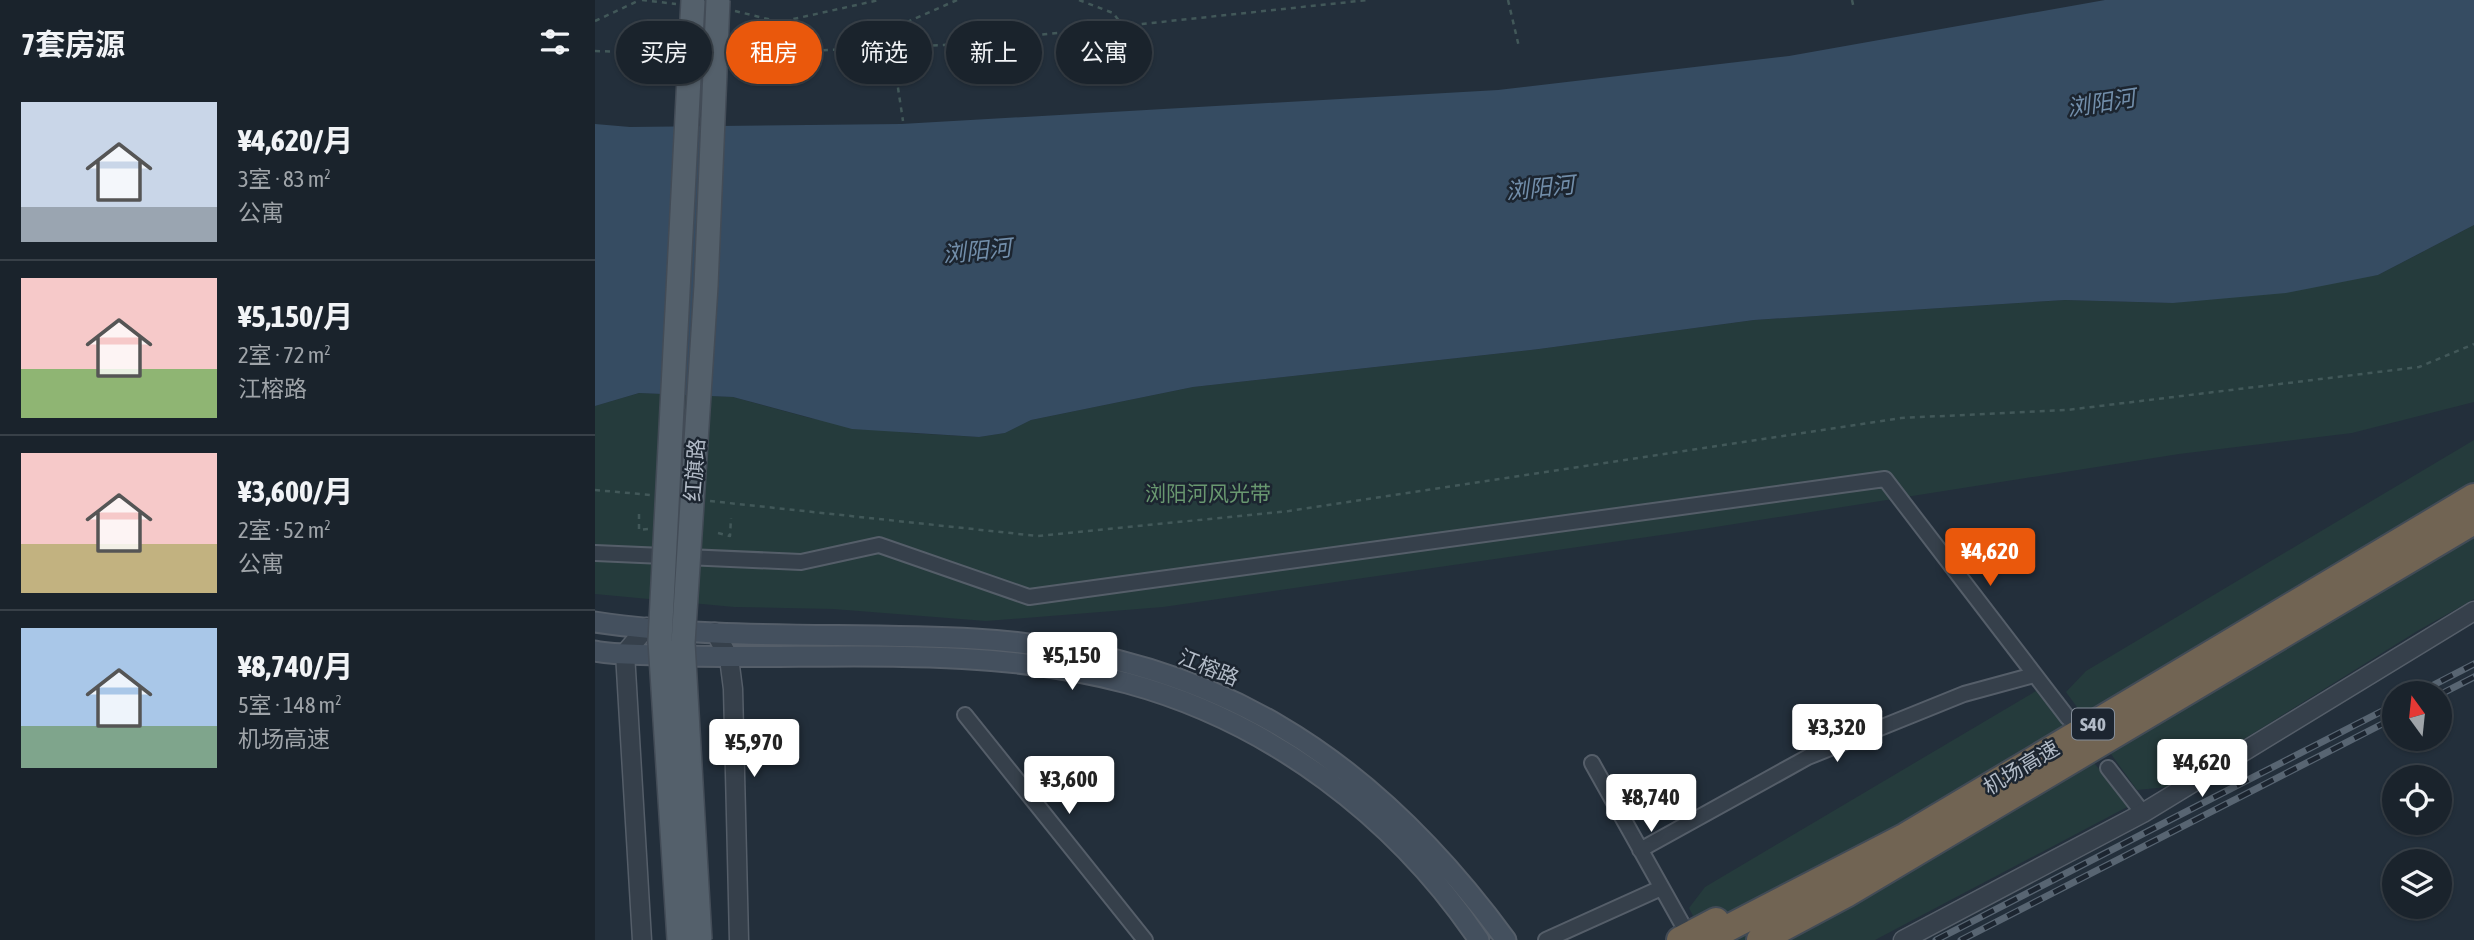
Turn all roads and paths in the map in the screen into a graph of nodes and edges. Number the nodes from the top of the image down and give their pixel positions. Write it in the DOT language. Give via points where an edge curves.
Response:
graph roads {
  1 [pos="641,0"];
  2 [pos="879,0"];
  3 [pos="957,0"];
  4 [pos="1079,0"];
  5 [pos="1368,0"];
  6 [pos="1508,0"];
  7 [pos="1852,0"];
  8 [pos="686,2"];
  9 [pos="724,5"];
  10 [pos="1854,9"];
  11 [pos="595,21"];
  12 [pos="777,21"];
  13 [pos="784,21"];
  14 [pos="909,21"];
  15 [pos="1120,21"];
  16 [pos="1152,23"];
  17 [pos="1056,32"];
  18 [pos="932,44"];
  19 [pos="1519,47"];
  20 [pos="595,51"];
  21 [pos="616,51"];
  22 [pos="722,54"];
  23 [pos="726,54"];
  24 [pos="897,84"];
  25 [pos="903,121"];
  26 [pos="2474,344"];
  27 [pos="595,490"];
  28 [pos="663,496"];
  29 [pos="2474,497"];
  30 [pos="704,500"];
  31 [pos="639,514"];
  32 [pos="731,518"];
  33 [pos="2474,521"];
  34 [pos="653,528"];
  35 [pos="718,533"];
  36 [pos="595,553"];
  37 [pos="2474,611"];
  38 [pos="595,622"];
  39 [pos="647,627"];
  40 [pos="715,632"];
  41 [pos="595,651"];
  42 [pos="625,653"];
  43 [pos="729,658"];
  44 [pos="2033,675"];
  45 [pos="965,715"];
  46 [pos="2068,718"];
  47 [pos="1592,763"];
  48 [pos="2108,768"];
  49 [pos="2143,813"];
  50 [pos="1640,850"];
  51 [pos="1825,878"];
  52 [pos="1661,888"];
  53 [pos="1681,931"];
  54 [pos="642,940"];
  55 [pos="679,940"];
  56 [pos="700,940"];
  57 [pos="739,940"];
  58 [pos="1145,940"];
  59 [pos="1479,940"];
  60 [pos="1506,940"];
  61 [pos="1546,940"];
  62 [pos="1705,940"];
  63 [pos="1760,940"];
  64 [pos="1903,940"];
  1 -- 8 [label="path"];
  1 -- 11 [label="path"];
  2 -- 13 [label="path"];
  3 -- 14 [label="path"];
  4 -- 15 [label="path" via="1114,13"];
  5 -- 16 [label="path"];
  6 -- 19 [label="path"];
  7 -- 10 [label="path"];
  8 -- 55 [label="main road, 红旗路, bridge" via="660,641"];
  9 -- 12 [label="path"];
  9 -- 56 [label="main road, 红旗路, bridge" via="683,643"];
  17 -- 18 [label="path"];
  20 -- 21 [label="path"];
  22 -- 23 [label="path"];
  24 -- 25 [label="path"];
  26 -- 30 [label="path" via="2419,367 2067,410 1901,418 1289,510 1038,536"];
  27 -- 28 [label="path"];
  29 -- 51 [label="highway, 机场高速 / S40" via="1906,836"];
  31 -- 34 [label="path" via="639,530"];
  32 -- 35 [label="path" via="730,536"];
  33 -- 63 [label="highway, 机场高速 / S40" via="1846,894"];
  36 -- 44 [label="street" via="801,562 879,545 1030,597 1885,479"];
  37 -- 49 [label="street"];
  38 -- 39 [label="main road, 江榕路"];
  39 -- 40 [label="main road, 江榕路"];
  39 -- 42 [label="street"];
  40 -- 43 [label="street"];
  40 -- 60 [label="main road, 江榕路" via="975,639 1024,644 1175,676 1236,702 1347,769 1426,842"];
  41 -- 42 [label="main road, 江榕路"];
  42 -- 43 [label="main road, 江榕路"];
  42 -- 54 [label="street"];
  43 -- 57 [label="street"];
  43 -- 59 [label="main road, 江榕路" via="936,656 994,660 1128,683 1185,704 1276,745 1329,781 1389,832 1432,877"];
  44 -- 46 [label="street"];
  44 -- 50 [label="street" via="1963,694 1808,757"];
  45 -- 58 [label="street"];
  47 -- 50 [label="street"];
  48 -- 49 [label="street"];
  49 -- 64 [label="street"];
  50 -- 52 [label="street"];
  51 -- 53 [label="highway"];
  51 -- 62 [label="highway, 机场高速 / S40"];
  52 -- 53 [label="street"];
  52 -- 61 [label="street"];
}
